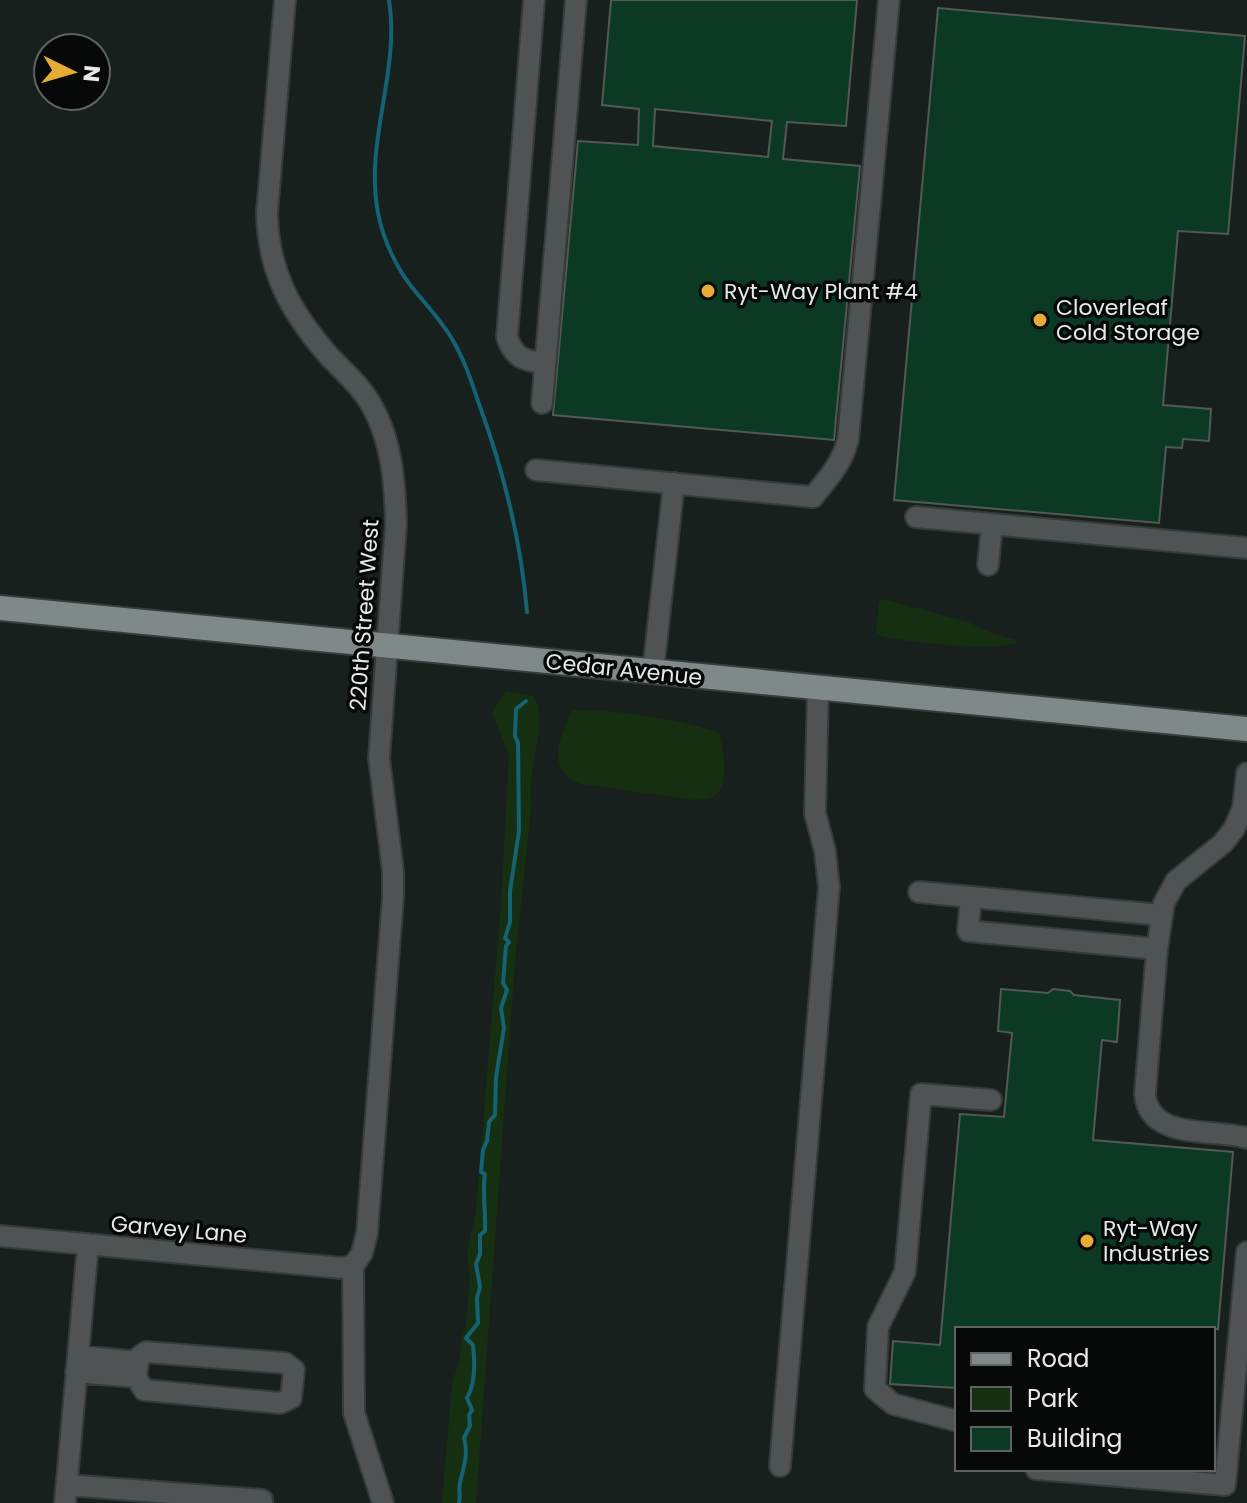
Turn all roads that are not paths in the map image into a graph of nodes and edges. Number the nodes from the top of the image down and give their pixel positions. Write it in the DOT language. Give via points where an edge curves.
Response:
graph roads {
  1 [pos="285,0"];
  2 [pos="534,0"];
  3 [pos="576,0"];
  4 [pos="889,0"];
  5 [pos="545,363"];
  6 [pos="542,403"];
  7 [pos="536,470"];
  8 [pos="674,483"];
  9 [pos="916,517"];
  10 [pos="992,524"];
  11 [pos="1247,548"];
  12 [pos="988,565"];
  13 [pos="0,608"];
  14 [pos="386,646"];
  15 [pos="653,672"];
  16 [pos="818,688"];
  17 [pos="1247,729"];
  18 [pos="1247,773"];
  19 [pos="919,892"];
  20 [pos="971,897"];
  21 [pos="1161,915"];
  22 [pos="1157,949"];
  23 [pos="991,1100"];
  24 [pos="1247,1138"];
  25 [pos="0,1236"];
  26 [pos="88,1244"];
  27 [pos="1247,1252"];
  28 [pos="353,1266"];
  29 [pos="77,1364"];
  30 [pos="137,1370"];
  31 [pos="955,1421"];
  32 [pos="780,1466"];
  33 [pos="1060,1471"];
  34 [pos="66,1494"];
  35 [pos="262,1503"];
  36 [pos="383,1503"];
  1 -- 14 [label="street, 220th Street West" via="267,232 275,272 288,300 372,405 387,443 396,524"];
  2 -- 5 [label="street" via="507,337 521,359"];
  3 -- 5 [label="street"];
  4 -- 8 [label="street" via="843,459 813,497"];
  5 -- 6 [label="street"];
  7 -- 8 [label="street"];
  8 -- 15 [label="street"];
  9 -- 10 [label="street"];
  10 -- 11 [label="street"];
  10 -- 12 [label="street"];
  13 -- 14 [label="main road, Cedar Avenue"];
  14 -- 15 [label="main road, Cedar Avenue"];
  14 -- 28 [label="street, 220th Street West" via="379,758 393,897 367,1233"];
  15 -- 16 [label="main road, Cedar Avenue"];
  16 -- 17 [label="main road, Cedar Avenue"];
  16 -- 32 [label="street" via="815,813 829,887"];
  18 -- 21 [label="street" via="1243,808 1234,829 1176,881"];
  19 -- 20 [label="street"];
  20 -- 21 [label="street"];
  20 -- 22 [label="street" via="968,931"];
  21 -- 22 [label="street"];
  22 -- 24 [label="street" via="1145,1094 1149,1112 1172,1127"];
  23 -- 31 [label="street" via="921,1094 905,1272 878,1327 875,1389 903,1408"];
  25 -- 26 [label="street, Garvey Lane"];
  26 -- 28 [label="street, Garvey Lane"];
  26 -- 29 [label="street"];
  27 -- 33 [label="street" via="1225,1485"];
  28 -- 36 [label="street" via="354,1413"];
  29 -- 30 [label="street"];
  29 -- 34 [label="street"];
  30 -- 30 [label="street" via="144,1390 280,1403 291,1398 294,1370 285,1363 146,1352"];
  34 -- 35 [label="street"];
}
